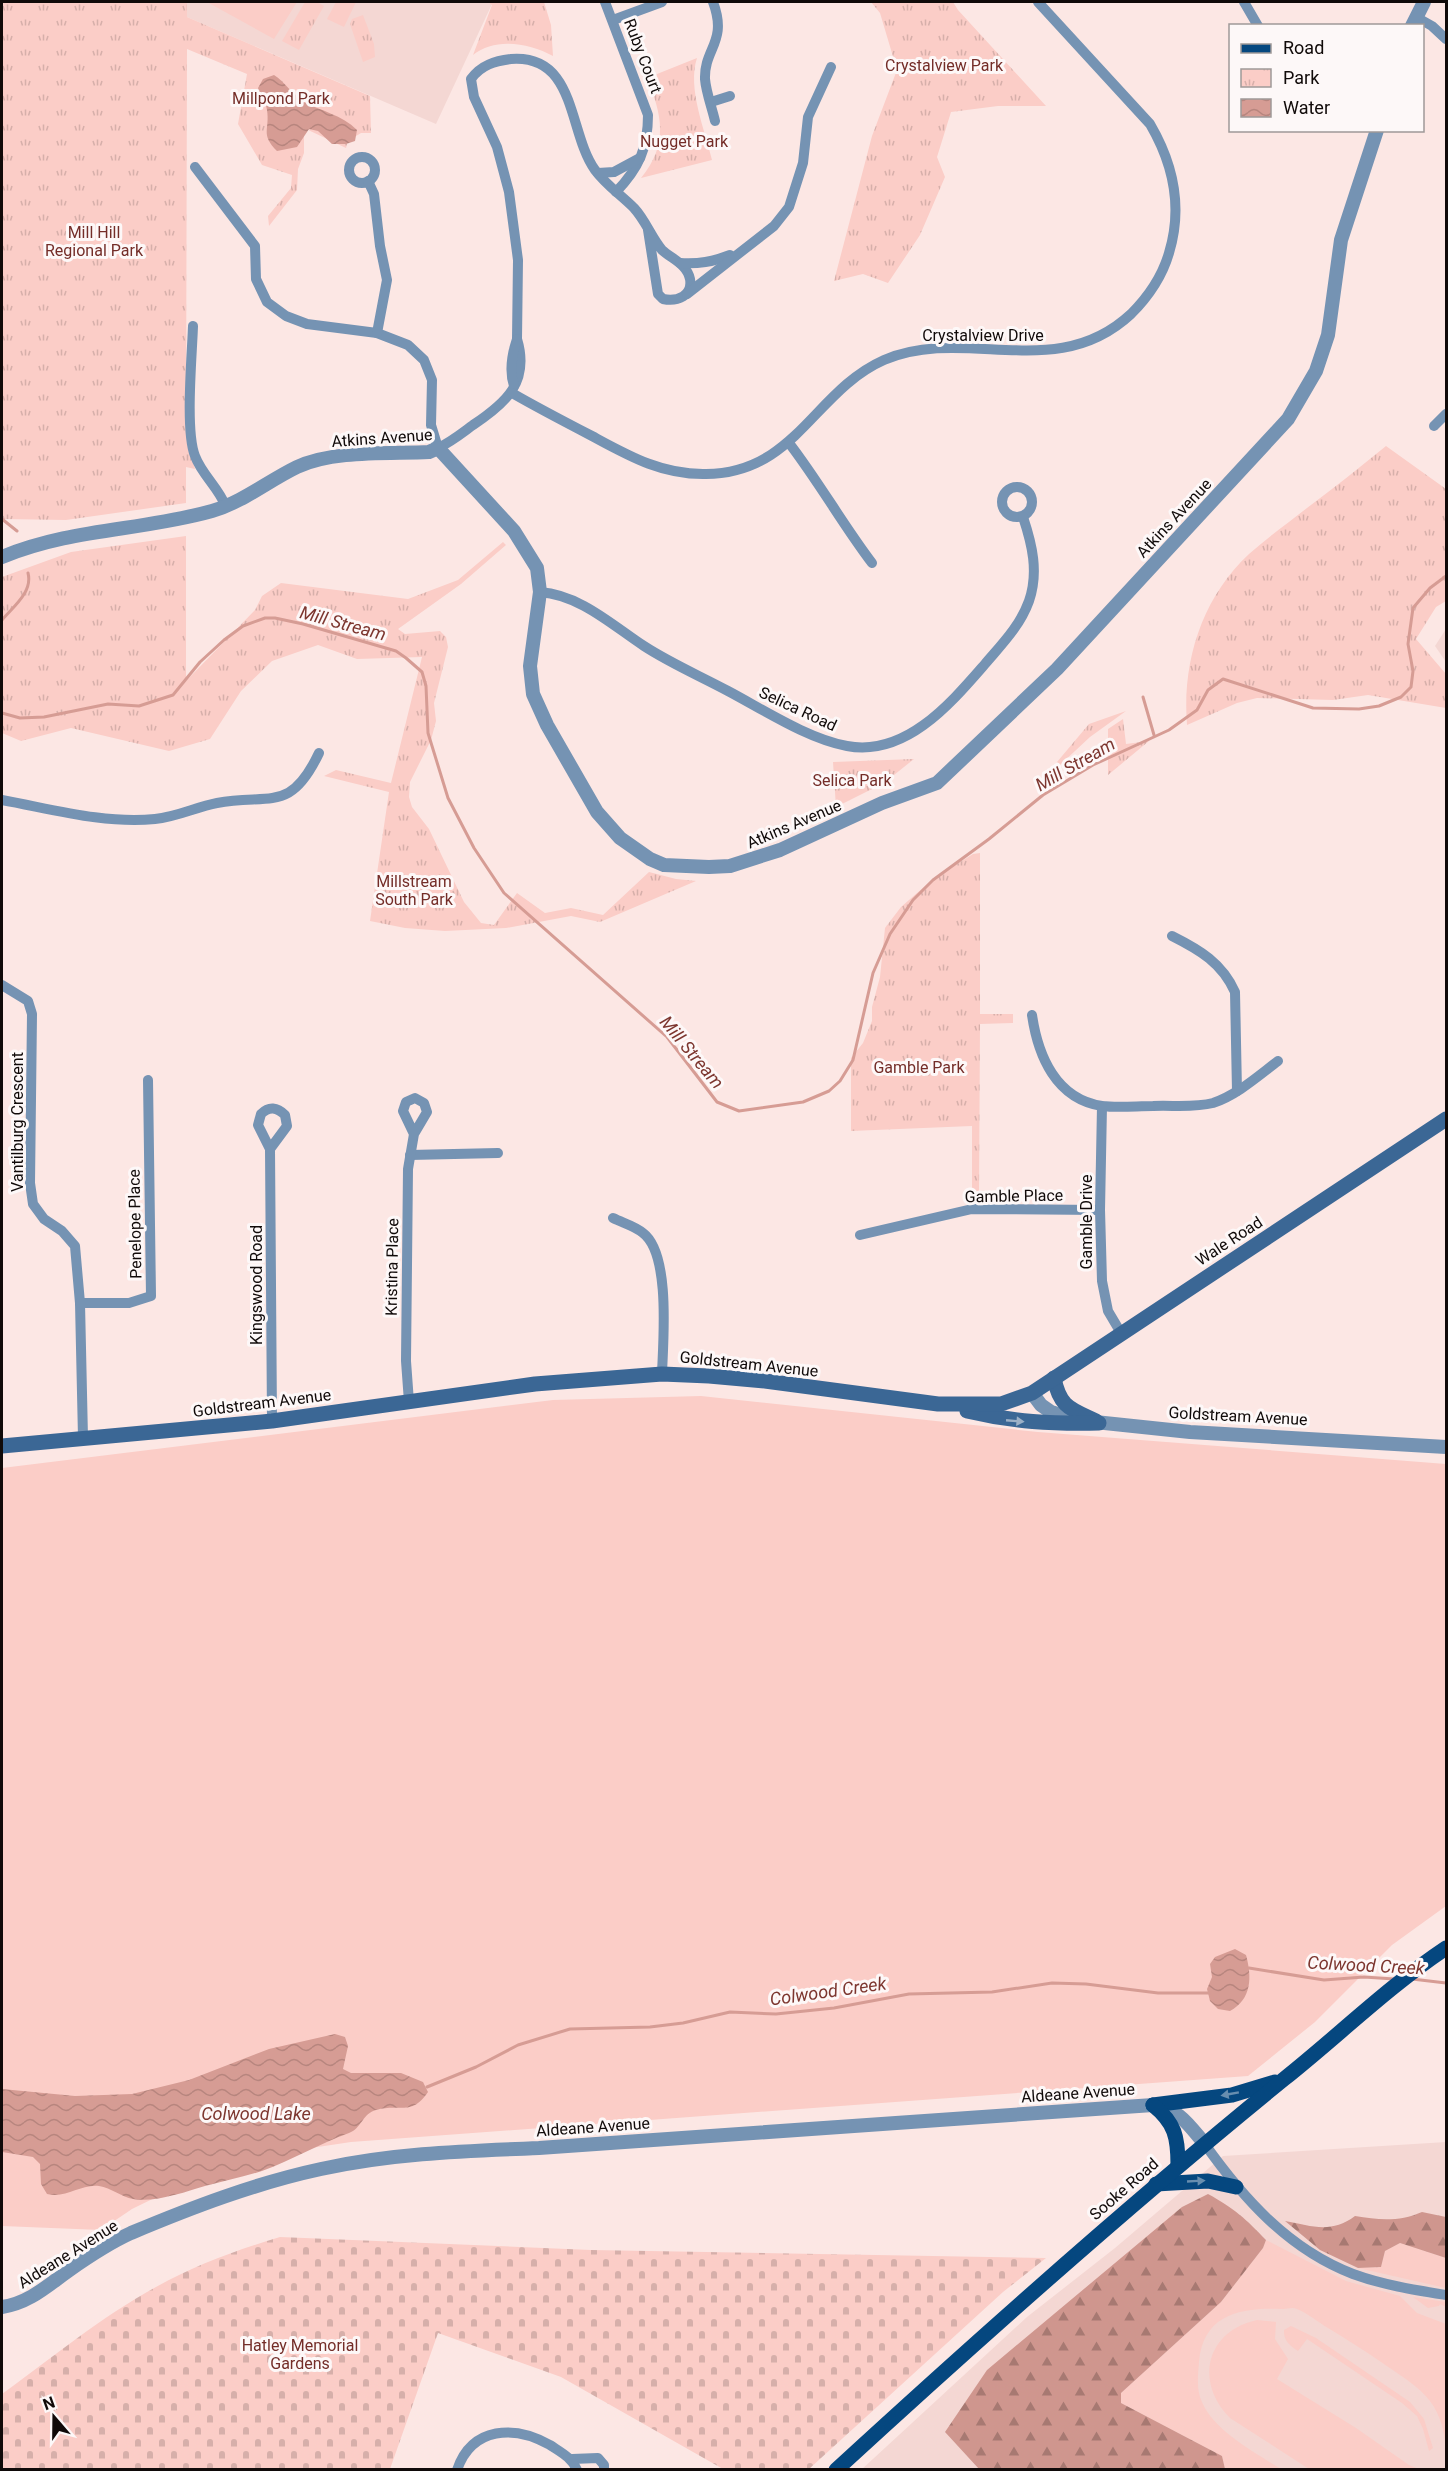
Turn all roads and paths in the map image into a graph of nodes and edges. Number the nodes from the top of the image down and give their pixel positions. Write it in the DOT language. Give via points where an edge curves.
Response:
graph roads {
  1 [pos="605,2"];
  2 [pos="662,2"];
  3 [pos="713,2"];
  4 [pos="1038,2"];
  5 [pos="1244,2"];
  6 [pos="1424,2"];
  7 [pos="613,20"];
  8 [pos="1414,21"];
  9 [pos="1257,24"];
  10 [pos="1446,39"];
  11 [pos="831,67"];
  12 [pos="729,96"];
  13 [pos="711,102"];
  14 [pos="716,121"];
  15 [pos="1376,132"];
  16 [pos="640,158"];
  17 [pos="195,167"];
  18 [pos="598,173"];
  19 [pos="368,181"];
  20 [pos="616,192"];
  21 [pos="648,230"];
  22 [pos="739,252"];
  23 [pos="680,263"];
  24 [pos="686,295"];
  25 [pos="193,326"];
  26 [pos="377,333"];
  27 [pos="513,389"];
  28 [pos="1446,414"];
  29 [pos="1434,426"];
  30 [pos="789,443"];
  31 [pos="438,448"];
  32 [pos="226,507"];
  33 [pos="1023,517"];
  34 [pos="2,557"];
  35 [pos="872,563"];
  36 [pos="540,592"];
  37 [pos="319,753"];
  38 [pos="2,800"];
  39 [pos="1172,936"];
  40 [pos="2,985"];
  41 [pos="1032,1015"];
  42 [pos="1278,1060"];
  43 [pos="148,1080"];
  44 [pos="1237,1091"];
  45 [pos="1102,1106"];
  46 [pos="1446,1119"];
  47 [pos="414,1134"];
  48 [pos="270,1149"];
  49 [pos="498,1153"];
  50 [pos="410,1155"];
  51 [pos="1100,1210"];
  52 [pos="614,1218"];
  53 [pos="860,1235"];
  54 [pos="80,1303"];
  55 [pos="1121,1333"];
  56 [pos="662,1374"];
  57 [pos="1054,1378"];
  58 [pos="1032,1393"];
  59 [pos="409,1402"];
  60 [pos="938,1404"];
  61 [pos="272,1421"];
  62 [pos="1099,1423"];
  63 [pos="83,1438"];
  64 [pos="2,1446"];
  65 [pos="1446,1447"];
  66 [pos="1446,1948"];
  67 [pos="1286,2078"];
  68 [pos="1153,2105"];
  69 [pos="1204,2143"];
  70 [pos="1178,2165"];
  71 [pos="1156,2184"];
  72 [pos="1236,2187"];
  73 [pos="1446,2295"];
  74 [pos="2,2307"];
  75 [pos="572,2459"];
  76 [pos="457,2469"];
  77 [pos="577,2469"];
  78 [pos="604,2469"];
  79 [pos="836,2469"];
  1 -- 7 [label="street, Ruby Court"];
  2 -- 7 [label="street"];
  3 -- 13 [label="street" via="719,28 705,80"];
  4 -- 30 [label="street, Crystalview Drive" via="1132,102 1162,144 1175,186 1177,214 1166,264 1141,304 1101,336 1071,347 1039,352 913,351 855,377"];
  5 -- 9 [label="street"];
  6 -- 8 [label="street"];
  7 -- 16 [label="street, Ruby Court" via="648,115 648,133"];
  8 -- 10 [label="street" via="1432,26"];
  11 -- 22 [label="street" via="808,117 803,163 789,207 774,226"];
  12 -- 13 [label="street"];
  13 -- 14 [label="street"];
  15 -- 36 [label="street, Atkins Avenue" via="1341,240 1328,335 1316,371 1288,419 1058,669 937,783 754,860 709,867 664,865 650,859 620,838 597,812 533,694 530,666"];
  16 -- 18 [label="street" via="614,172"];
  16 -- 20 [label="street, Ruby Court" via="633,175"];
  17 -- 26 [label="street" via="255,246 256,279 267,302 286,316 307,324"];
  18 -- 20 [label="street"];
  18 -- 27 [label="street" via="567,95 550,71 518,59 502,60 476,72 471,88 497,147 510,200 518,260 520,370"];
  19 -- 26 [label="street" via="374,194 387,280"];
  20 -- 21 [label="street" via="635,209"];
  21 -- 23 [label="street" via="663,250"];
  21 -- 24 [label="street" via="658,294 670,300"];
  22 -- 23 [label="street" via="713,262"];
  22 -- 24 [label="street"];
  23 -- 24 [label="street" via="690,279"];
  25 -- 32 [label="street" via="190,434 202,471"];
  26 -- 31 [label="street" via="408,345 424,360 432,380 431,425"];
  27 -- 30 [label="street, Crystalview Drive" via="637,461 682,473 728,472 754,465"];
  27 -- 31 [label="street" via="495,410"];
  28 -- 29 [label="street"];
  30 -- 35 [label="street"];
  31 -- 32 [label="street, Atkins Avenue" via="429,452 314,460"];
  31 -- 36 [label="street, Atkins Avenue" via="525,546 537,568"];
  32 -- 34 [label="street, Atkins Avenue" via="72,535"];
  33 -- 36 [label="street, Selica Road" via="1033,550 1034,578 1017,628 954,700 923,725 882,745 861,748 822,739 646,647 598,614 567,598"];
  37 -- 38 [label="street" via="294,790 275,799 218,803 171,817 135,820 76,815"];
  39 -- 44 [label="street" via="1216,962 1235,992"];
  40 -- 54 [label="street, Vantilburg Crescent" via="28,1001 32,1014 33,1204 75,1246"];
  41 -- 45 [label="street" via="1041,1056 1058,1083 1083,1101"];
  42 -- 44 [label="street"];
  43 -- 54 [label="street, Penelope Place" via="151,1296 129,1303"];
  44 -- 45 [label="street" via="1199,1105"];
  45 -- 51 [label="street, Gamble Drive"];
  46 -- 55 [label="main road, Wale Road"];
  47 -- 50 [label="street, Kristina Place"];
  48 -- 61 [label="street, Kingswood Road"];
  49 -- 50 [label="street"];
  50 -- 59 [label="street, Kristina Place" via="406,1362"];
  51 -- 53 [label="street, Gamble Place" via="972,1209"];
  51 -- 55 [label="street, Gamble Drive" via="1103,1297"];
  52 -- 56 [label="street" via="644,1233 654,1246 663,1286"];
  54 -- 63 [label="street, Vantilburg Crescent"];
  55 -- 57 [label="main road, Wale Road"];
  56 -- 59 [label="main road, Goldstream Avenue" via="535,1384"];
  56 -- 60 [label="main road, Goldstream Avenue" via="765,1381"];
  57 -- 58 [label="main road, Wale Road"];
  57 -- 62 [label="main road" via="1060,1400 1066,1406"];
  58 -- 60 [label="main road, Goldstream Avenue" via="1001,1404"];
  58 -- 62 [label="street, Goldstream Avenue" via="1050,1412"];
  59 -- 61 [label="main road, Goldstream Avenue"];
  60 -- 62 [label="main road, one-way" via="1006,1420"];
  61 -- 63 [label="main road, Goldstream Avenue"];
  62 -- 65 [label="street, Goldstream Avenue"];
  63 -- 64 [label="main road, Goldstream Avenue"];
  66 -- 67 [label="main road, Sooke Road"];
  67 -- 68 [label="main road, one-way" via="1232,2095"];
  67 -- 69 [label="main road, Sooke Road"];
  68 -- 69 [label="street, Aldeane Avenue" via="1177,2112"];
  68 -- 70 [label="main road" via="1173,2126"];
  68 -- 74 [label="street, Aldeane Avenue" via="469,2151 344,2165 259,2185 128,2235 88,2257 36,2295"];
  69 -- 70 [label="main road, Sooke Road"];
  69 -- 72 [label="street"];
  70 -- 71 [label="main road, Sooke Road"];
  71 -- 72 [label="main road, one-way" via="1208,2181"];
  71 -- 79 [label="main road, Sooke Road"];
  72 -- 73 [label="street" via="1281,2233 1326,2261 1380,2282"];
  75 -- 76 [label="street" via="525,2433 506,2431 487,2435 471,2446"];
  75 -- 77 [label="street"];
  75 -- 78 [label="street" via="598,2458"];
}
